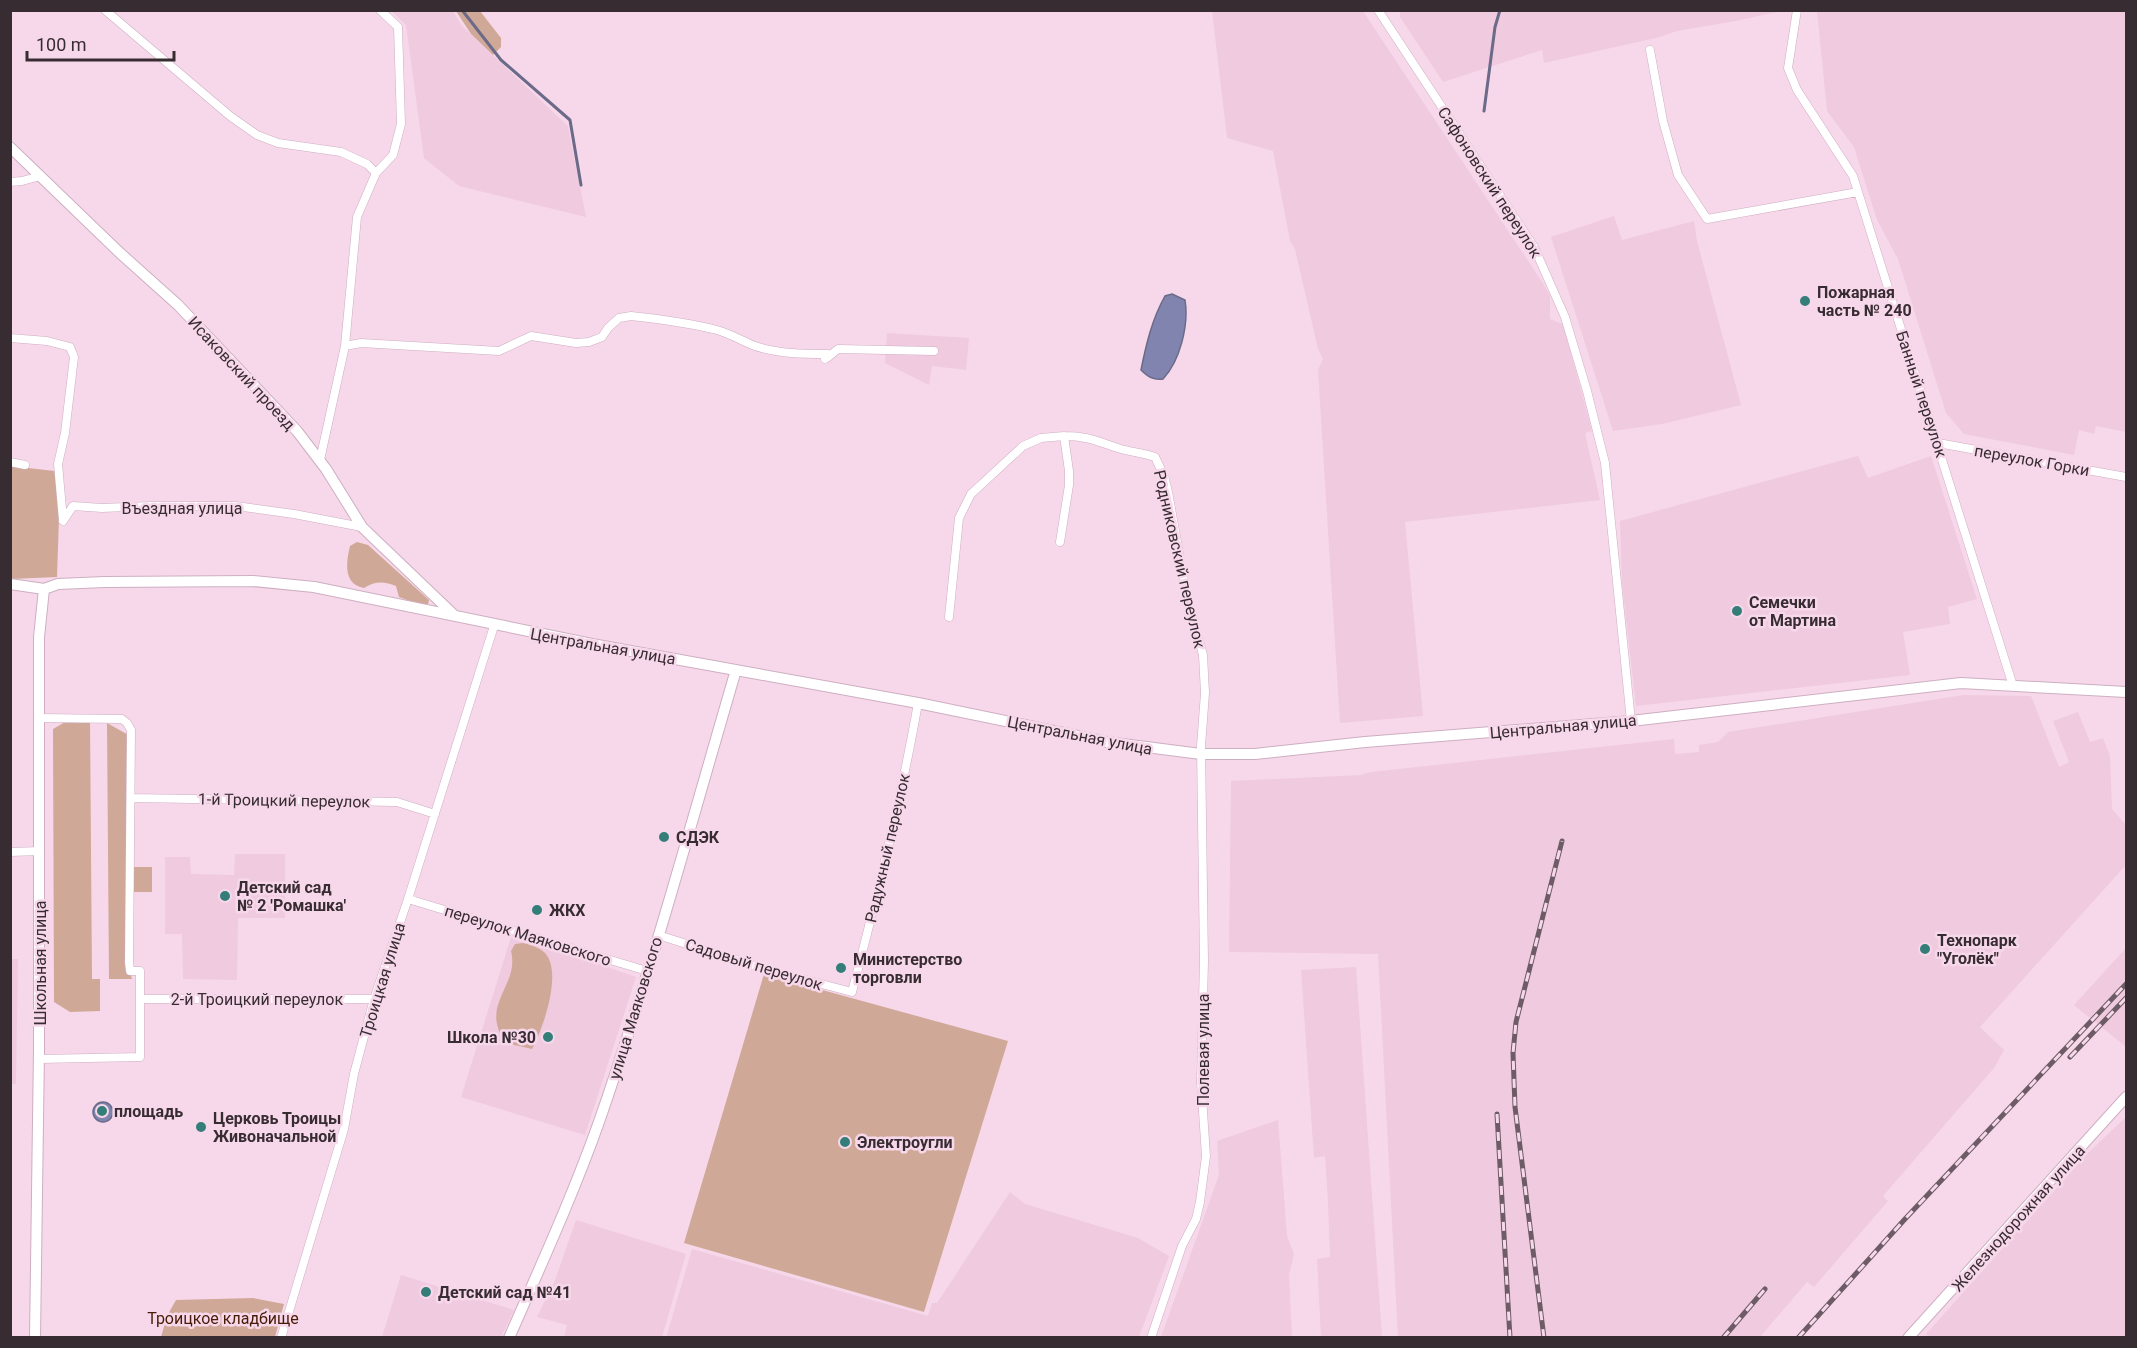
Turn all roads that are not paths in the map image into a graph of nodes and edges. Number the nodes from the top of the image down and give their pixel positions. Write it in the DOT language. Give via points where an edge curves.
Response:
graph roads {
  1 [pos="105,10"];
  2 [pos="380,10"];
  3 [pos="1378,10"];
  4 [pos="1797,10"];
  5 [pos="1650,50"];
  6 [pos="10,147"];
  7 [pos="376,173"];
  8 [pos="40,176"];
  9 [pos="10,182"];
  10 [pos="1858,192"];
  11 [pos="10,338"];
  12 [pos="345,346"];
  13 [pos="934,351"];
  14 [pos="1064,436"];
  15 [pos="1938,443"];
  16 [pos="320,460"];
  17 [pos="10,462"];
  18 [pos="25,465"];
  19 [pos="2127,477"];
  20 [pos="362,527"];
  21 [pos="1060,542"];
  22 [pos="10,584"];
  23 [pos="44,589"];
  24 [pos="454,615"];
  25 [pos="949,616"];
  26 [pos="494,626"];
  27 [pos="736,670"];
  28 [pos="2013,686"];
  29 [pos="2127,692"];
  30 [pos="918,703"];
  31 [pos="39,718"];
  32 [pos="1631,720"];
  33 [pos="1201,754"];
  34 [pos="131,798"];
  35 [pos="435,814"];
  36 [pos="40,851"];
  37 [pos="10,852"];
  38 [pos="408,899"];
  39 [pos="658,935"];
  40 [pos="647,971"];
  41 [pos="852,992"];
  42 [pos="140,999"];
  43 [pos="374,999"];
  44 [pos="39,1059"];
  45 [pos="2127,1097"];
  46 [pos="35,1338"];
  47 [pos="281,1338"];
  48 [pos="509,1338"];
  49 [pos="1151,1338"];
  50 [pos="1908,1338"];
  1 -- 7 [label="street" via="257,135 268,141 341,152 367,164"];
  2 -- 7 [label="street" via="398,27 400,124 393,155"];
  3 -- 32 [label="street, Сафоновский переулок" via="1534,247 1565,317 1605,463"];
  4 -- 10 [label="street, Банный переулок" via="1788,68 1797,90 1853,176"];
  5 -- 10 [label="street" via="1678,175 1707,219"];
  6 -- 8 [label="main road, Исаковский проезд"];
  7 -- 12 [label="street" via="357,217"];
  8 -- 9 [label="street"];
  8 -- 16 [label="main road, Исаковский проезд" via="178,305"];
  10 -- 15 [label="street, Банный переулок"];
  11 -- 20 [label="street, Въездная улица" via="70,347 74,357 58,464 63,521 73,506 236,506"];
  12 -- 13 [label="street" via="361,343 499,351 531,336 589,342 602,338 619,318 631,316 716,330 772,350 828,354 825,359 838,349"];
  12 -- 16 [label="street"];
  14 -- 21 [label="street" via="1069,485"];
  14 -- 25 [label="street, Родниковский переулок" via="1041,438 1023,446 970,494 959,518"];
  14 -- 33 [label="street, Родниковский переулок" via="1085,436 1155,457 1164,476 1187,597 1203,655"];
  15 -- 19 [label="street, переулок Горки"];
  15 -- 28 [label="street, Банный переулок"];
  16 -- 20 [label="main road, Исаковский проезд"];
  17 -- 18 [label="street"];
  20 -- 24 [label="main road, Исаковский проезд"];
  22 -- 23 [label="main road, Центральная улица"];
  23 -- 24 [label="main road, Центральная улица" via="58,584 105,582 277,582"];
  23 -- 31 [label="main road, Школьная улица" via="39,636"];
  24 -- 26 [label="main road, Центральная улица"];
  26 -- 27 [label="main road, Центральная улица"];
  26 -- 35 [label="street, Троицкая улица"];
  27 -- 30 [label="main road, Центральная улица"];
  27 -- 39 [label="main road, улица Маяковского"];
  28 -- 29 [label="main road, Центральная улица"];
  28 -- 32 [label="main road, Центральная улица" via="1941,684"];
  30 -- 33 [label="main road, Центральная улица" via="1107,742"];
  30 -- 41 [label="street, Радужный переулок" via="878,893"];
  31 -- 34 [label="street" via="115,718 127,723 132,737"];
  31 -- 36 [label="main road, Школьная улица"];
  32 -- 33 [label="main road, Центральная улица" via="1255,754"];
  33 -- 49 [label="street, Полевая улица" via="1202,1082 1206,1156 1196,1219 1182,1246"];
  34 -- 35 [label="street, 1-й Троицкий переулок" via="397,802"];
  34 -- 42 [label="street" via="129,962 130,971 140,971"];
  35 -- 38 [label="street, Троицкая улица"];
  36 -- 37 [label="street"];
  36 -- 44 [label="main road, Школьная улица"];
  38 -- 40 [label="street, переулок Маяковского"];
  38 -- 43 [label="street, Троицкая улица"];
  39 -- 40 [label="main road, улица Маяковского"];
  39 -- 41 [label="street, Садовый переулок"];
  40 -- 48 [label="main road, улица Маяковского" via="589,1149"];
  42 -- 43 [label="street, 2-й Троицкий переулок"];
  42 -- 44 [label="street" via="140,1057"];
  43 -- 47 [label="street, Троицкая улица" via="344,1129"];
  44 -- 46 [label="main road, Школьная улица"];
  45 -- 50 [label="main road, Железнодорожная улица"];
}
